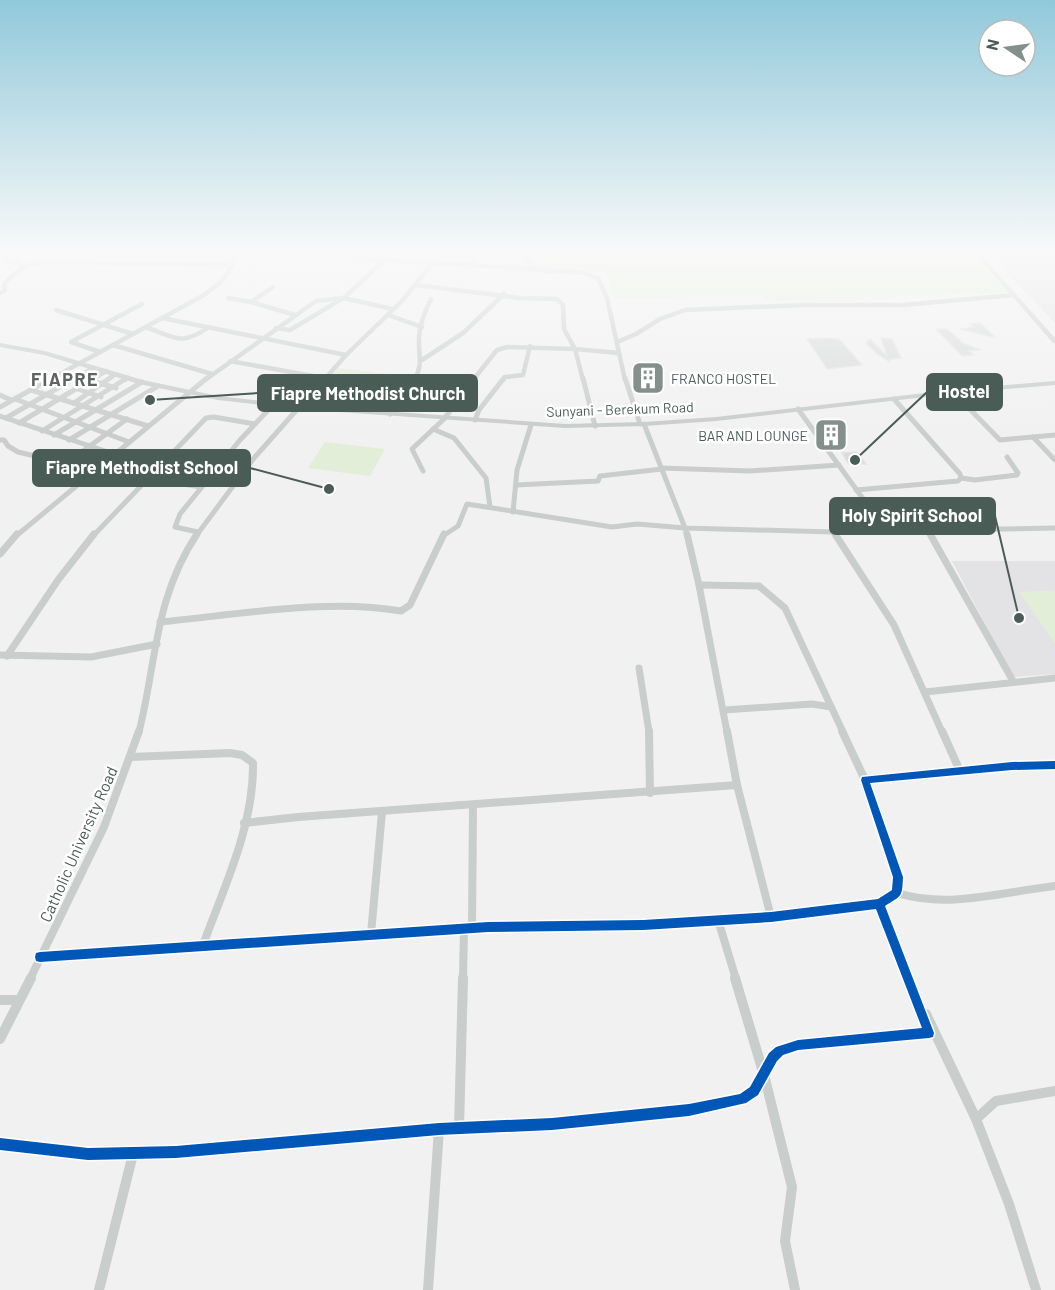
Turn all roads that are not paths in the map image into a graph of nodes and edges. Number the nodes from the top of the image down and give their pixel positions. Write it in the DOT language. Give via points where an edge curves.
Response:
graph roads {
  1 [pos="72,315"];
  2 [pos="121,315"];
  3 [pos="167,315"];
  4 [pos="295,315"];
  5 [pos="315,315"];
  6 [pos="388,315"];
  7 [pos="423,315"];
  8 [pos="482,315"];
  9 [pos="563,315"];
  10 [pos="611,315"];
  11 [pos="672,315"];
  12 [pos="1032,315"];
  13 [pos="1037,315"];
  14 [pos="162,318"];
  15 [pos="102,325"];
  16 [pos="145,327"];
  17 [pos="208,327"];
  18 [pos="422,327"];
  19 [pos="276,328"];
  20 [pos="133,334"];
  21 [pos="1055,334"];
  22 [pos="261,338"];
  23 [pos="617,342"];
  24 [pos="1055,342"];
  25 [pos="0,345"];
  26 [pos="113,345"];
  27 [pos="530,346"];
  28 [pos="575,349"];
  29 [pos="99,352"];
  30 [pos="619,353"];
  31 [pos="346,355"];
  32 [pos="422,360"];
  33 [pos="230,361"];
  34 [pos="79,364"];
  35 [pos="93,368"];
  36 [pos="106,371"];
  37 [pos="63,372"];
  38 [pos="116,374"];
  39 [pos="212,374"];
  40 [pos="78,376"];
  41 [pos="1055,377"];
  42 [pos="128,378"];
  43 [pos="324,378"];
  44 [pos="49,380"];
  45 [pos="91,380"];
  46 [pos="142,382"];
  47 [pos="1055,382"];
  48 [pos="102,383"];
  49 [pos="63,385"];
  50 [pos="158,386"];
  51 [pos="114,387"];
  52 [pos="76,389"];
  53 [pos="31,390"];
  54 [pos="127,391"];
  55 [pos="956,391"];
  56 [pos="88,392"];
  57 [pos="190,393"];
  58 [pos="46,394"];
  59 [pos="0,395"];
  60 [pos="100,396"];
  61 [pos="60,399"];
  62 [pos="894,399"];
  63 [pos="13,400"];
  64 [pos="112,400"];
  65 [pos="74,403"];
  66 [pos="126,404"];
  67 [pos="29,405"];
  68 [pos="273,405"];
  69 [pos="85,406"];
  70 [pos="0,407"];
  71 [pos="297,407"];
  72 [pos="798,409"];
  73 [pos="41,410"];
  74 [pos="96,410"];
  75 [pos="110,414"];
  76 [pos="390,414"];
  77 [pos="3,417"];
  78 [pos="64,418"];
  79 [pos="127,419"];
  80 [pos="444,419"];
  81 [pos="475,420"];
  82 [pos="76,422"];
  83 [pos="19,423"];
  84 [pos="255,424"];
  85 [pos="642,424"];
  86 [pos="531,425"];
  87 [pos="148,426"];
  88 [pos="595,426"];
  89 [pos="89,427"];
  90 [pos="433,429"];
  91 [pos="42,431"];
  92 [pos="107,433"];
  93 [pos="54,435"];
  94 [pos="1055,435"];
  95 [pos="1033,437"];
  96 [pos="0,440"];
  97 [pos="69,440"];
  98 [pos="129,442"];
  99 [pos="8,446"];
  100 [pos="88,447"];
  101 [pos="0,450"];
  102 [pos="114,454"];
  103 [pos="1007,456"];
  104 [pos="1055,460"];
  105 [pos="67,462"];
  106 [pos="839,465"];
  107 [pos="661,469"];
  108 [pos="95,470"];
  109 [pos="423,471"];
  110 [pos="147,478"];
  111 [pos="961,478"];
  112 [pos="43,480"];
  113 [pos="516,485"];
  114 [pos="201,487"];
  115 [pos="856,490"];
  116 [pos="490,507"];
  117 [pos="513,512"];
  118 [pos="684,528"];
  119 [pos="1055,528"];
  120 [pos="885,529"];
  121 [pos="927,529"];
  122 [pos="198,532"];
  123 [pos="833,532"];
  124 [pos="0,554"];
  125 [pos="699,585"];
  126 [pos="160,622"];
  127 [pos="156,644"];
  128 [pos="4,656"];
  129 [pos="639,668"];
  130 [pos="1055,678"];
  131 [pos="1014,681"];
  132 [pos="925,692"];
  133 [pos="831,707"];
  134 [pos="724,710"];
  135 [pos="131,757"];
  136 [pos="1055,765"];
  137 [pos="960,771"];
  138 [pos="865,780"];
  139 [pos="737,784"];
  140 [pos="650,792"];
  141 [pos="473,805"];
  142 [pos="382,812"];
  143 [pos="244,823"];
  144 [pos="1055,886"];
  145 [pos="897,893"];
  146 [pos="879,904"];
  147 [pos="771,917"];
  148 [pos="718,920"];
  149 [pos="468,928"];
  150 [pos="371,934"];
  151 [pos="204,945"];
  152 [pos="40,957"];
  153 [pos="0,1000"];
  154 [pos="19,1000"];
  155 [pos="0,1039"];
  156 [pos="764,1075"];
  157 [pos="1055,1091"];
  158 [pos="976,1119"];
  159 [pos="459,1128"];
  160 [pos="439,1129"];
  161 [pos="0,1144"];
  162 [pos="133,1154"];
  163 [pos="99,1290"];
  164 [pos="428,1290"];
  165 [pos="795,1290"];
  166 [pos="1036,1290"];
  1 -- 15 [label="street"];
  2 -- 15 [label="street"];
  3 -- 14 [label="street"];
  4 -- 19 [label="street"];
  5 -- 19 [label="street" via="290,330"];
  6 -- 18 [label="street"];
  6 -- 31 [label="street, Catholic University Road"];
  7 -- 18 [label="street"];
  8 -- 32 [label="street" via="463,333"];
  9 -- 28 [label="street" via="564,329"];
  10 -- 23 [label="street"];
  11 -- 23 [label="street"];
  12 -- 24 [label="street"];
  13 -- 21 [label="street"];
  14 -- 16 [label="street"];
  14 -- 17 [label="street"];
  15 -- 20 [label="street"];
  15 -- 29 [label="street" via="71,342"];
  16 -- 17 [label="street" via="185,339"];
  16 -- 20 [label="street"];
  17 -- 22 [label="street"];
  18 -- 32 [label="street" via="418,351"];
  19 -- 22 [label="street"];
  20 -- 26 [label="street"];
  22 -- 31 [label="street"];
  22 -- 33 [label="street"];
  23 -- 30 [label="street"];
  25 -- 34 [label="main road, Sunyani - Berekum Road"];
  26 -- 29 [label="street"];
  26 -- 39 [label="street"];
  27 -- 28 [label="street"];
  27 -- 80 [label="street" via="507,347 491,355"];
  27 -- 81 [label="street" via="523,375 505,377"];
  28 -- 30 [label="street"];
  28 -- 88 [label="street"];
  29 -- 34 [label="street"];
  30 -- 85 [label="street"];
  31 -- 43 [label="street, Catholic University Road"];
  32 -- 76 [label="street" via="418,375"];
  33 -- 39 [label="street"];
  33 -- 43 [label="street"];
  34 -- 35 [label="main road, Sunyani - Berekum Road"];
  34 -- 37 [label="street"];
  35 -- 36 [label="main road, Sunyani - Berekum Road"];
  35 -- 40 [label="street"];
  36 -- 38 [label="main road, Sunyani - Berekum Road"];
  36 -- 45 [label="street"];
  37 -- 40 [label="street"];
  37 -- 44 [label="street"];
  38 -- 42 [label="main road, Sunyani - Berekum Road"];
  38 -- 48 [label="street"];
  39 -- 57 [label="street"];
  40 -- 45 [label="street"];
  40 -- 49 [label="street"];
  41 -- 55 [label="main road, Sunyani - Berekum Road"];
  42 -- 46 [label="main road, Sunyani - Berekum Road"];
  42 -- 51 [label="street"];
  43 -- 71 [label="street, Catholic University Road"];
  44 -- 49 [label="street"];
  44 -- 53 [label="street"];
  45 -- 48 [label="street"];
  45 -- 52 [label="street"];
  46 -- 50 [label="main road, Sunyani - Berekum Road"];
  46 -- 54 [label="street"];
  47 -- 55 [label="main road, Sunyani - Berekum Road"];
  48 -- 51 [label="street"];
  48 -- 56 [label="street"];
  49 -- 52 [label="street"];
  49 -- 58 [label="street"];
  50 -- 57 [label="main road, Sunyani - Berekum Road"];
  50 -- 66 [label="street"];
  51 -- 54 [label="street"];
  51 -- 60 [label="street"];
  52 -- 56 [label="street"];
  52 -- 61 [label="street"];
  53 -- 58 [label="street"];
  53 -- 63 [label="street"];
  54 -- 64 [label="street"];
  55 -- 62 [label="main road, Sunyani - Berekum Road"];
  55 -- 95 [label="street" via="1000,440"];
  56 -- 60 [label="street"];
  56 -- 65 [label="street"];
  57 -- 68 [label="main road, Sunyani - Berekum Road"];
  57 -- 87 [label="street"];
  58 -- 61 [label="street"];
  58 -- 67 [label="street"];
  59 -- 63 [label="street"];
  60 -- 64 [label="street"];
  60 -- 69 [label="street"];
  61 -- 65 [label="street"];
  61 -- 73 [label="street"];
  62 -- 72 [label="main road, Sunyani - Berekum Road"];
  62 -- 111 [label="street"];
  63 -- 67 [label="street"];
  63 -- 70 [label="street"];
  64 -- 66 [label="street"];
  64 -- 74 [label="street"];
  65 -- 69 [label="street"];
  66 -- 75 [label="street"];
  67 -- 73 [label="street"];
  67 -- 77 [label="street"];
  68 -- 71 [label="main road, Sunyani - Berekum Road"];
  68 -- 84 [label="street"];
  69 -- 74 [label="street"];
  69 -- 78 [label="street"];
  71 -- 76 [label="main road, Sunyani - Berekum Road"];
  71 -- 122 [label="street, Catholic University Road"];
  72 -- 85 [label="main road, Sunyani - Berekum Road"];
  72 -- 106 [label="street"];
  73 -- 78 [label="street"];
  73 -- 83 [label="street"];
  74 -- 75 [label="street"];
  74 -- 82 [label="street"];
  75 -- 79 [label="street"];
  75 -- 89 [label="street"];
  76 -- 80 [label="main road, Sunyani - Berekum Road"];
  77 -- 83 [label="street"];
  78 -- 82 [label="street"];
  78 -- 91 [label="street"];
  79 -- 87 [label="street"];
  79 -- 92 [label="street"];
  80 -- 81 [label="main road, Sunyani - Berekum Road"];
  80 -- 90 [label="street"];
  81 -- 86 [label="main road, Sunyani - Berekum Road"];
  82 -- 89 [label="street"];
  82 -- 93 [label="street"];
  83 -- 91 [label="street"];
  84 -- 110 [label="street" via="210,416"];
  84 -- 114 [label="street"];
  85 -- 88 [label="main road, Sunyani - Berekum Road"];
  85 -- 107 [label="street"];
  86 -- 88 [label="main road, Sunyani - Berekum Road"];
  86 -- 113 [label="street"];
  87 -- 98 [label="street"];
  89 -- 92 [label="street"];
  89 -- 97 [label="street"];
  90 -- 109 [label="street" via="412,449"];
  90 -- 116 [label="street" via="454,438 486,478"];
  91 -- 93 [label="street"];
  92 -- 98 [label="street"];
  92 -- 100 [label="street"];
  93 -- 97 [label="street"];
  94 -- 95 [label="street"];
  95 -- 104 [label="street"];
  96 -- 99 [label="street"];
  97 -- 100 [label="street"];
  98 -- 102 [label="street"];
  99 -- 101 [label="street"];
  99 -- 105 [label="street" via="18,452"];
  100 -- 102 [label="street"];
  100 -- 105 [label="street"];
  102 -- 108 [label="street"];
  103 -- 111 [label="street" via="1017,475"];
  105 -- 108 [label="street"];
  105 -- 112 [label="street"];
  106 -- 107 [label="street" via="776,471"];
  106 -- 115 [label="street"];
  107 -- 113 [label="street" via="600,476 598,482"];
  107 -- 118 [label="street"];
  108 -- 110 [label="street"];
  108 -- 124 [label="street" via="21,531"];
  110 -- 114 [label="street"];
  110 -- 128 [label="street" via="60,577"];
  111 -- 115 [label="street"];
  113 -- 117 [label="street"];
  114 -- 122 [label="street" via="185,506 175,527"];
  115 -- 120 [label="street"];
  116 -- 117 [label="street"];
  116 -- 126 [label="street" via="467,504 458,526 443,535 410,605 401,611 371,606 312,608"];
  117 -- 118 [label="street" via="612,527 637,524"];
  118 -- 123 [label="street"];
  118 -- 125 [label="street"];
  119 -- 121 [label="street"];
  120 -- 121 [label="street"];
  120 -- 123 [label="street"];
  121 -- 131 [label="street"];
  122 -- 126 [label="street, Catholic University Road" via="175,572"];
  123 -- 132 [label="street" via="894,625"];
  125 -- 133 [label="street" via="748,585 768,591 785,608"];
  125 -- 134 [label="street"];
  126 -- 127 [label="street, Catholic University Road"];
  127 -- 128 [label="street" via="90,657"];
  127 -- 135 [label="street, Catholic University Road" via="147,700"];
  129 -- 140 [label="street" via="650,728"];
  130 -- 131 [label="street"];
  131 -- 132 [label="street"];
  132 -- 137 [label="street"];
  133 -- 134 [label="street" via="812,704"];
  133 -- 138 [label="street"];
  134 -- 139 [label="street"];
  135 -- 143 [label="street" via="242,755 253,763 255,775"];
  135 -- 152 [label="street, Catholic University Road" via="108,819"];
  136 -- 137 [label="street"];
  137 -- 138 [label="street"];
  138 -- 145 [label="street" via="894,861"];
  139 -- 140 [label="street"];
  139 -- 147 [label="street"];
  140 -- 141 [label="street"];
  141 -- 142 [label="street"];
  141 -- 149 [label="street"];
  142 -- 143 [label="street"];
  142 -- 150 [label="street"];
  143 -- 151 [label="street"];
  144 -- 145 [label="street" via="921,902"];
  145 -- 146 [label="street"];
  146 -- 147 [label="street"];
  146 -- 156 [label="street" via="929,1033 798,1046 780,1051"];
  146 -- 158 [label="street"];
  147 -- 148 [label="street"];
  148 -- 149 [label="street"];
  148 -- 156 [label="street"];
  149 -- 150 [label="street"];
  149 -- 159 [label="street"];
  150 -- 151 [label="street"];
  151 -- 152 [label="street"];
  152 -- 154 [label="street, Catholic University Road"];
  153 -- 154 [label="street"];
  154 -- 155 [label="street, Catholic University Road"];
  156 -- 159 [label="street" via="753,1091 742,1098 689,1110 552,1124"];
  156 -- 165 [label="street" via="792,1186 784,1232"];
  157 -- 158 [label="street" via="996,1101"];
  158 -- 166 [label="street"];
  159 -- 160 [label="street"];
  160 -- 162 [label="street"];
  160 -- 164 [label="street"];
  161 -- 162 [label="street" via="62,1153"];
  162 -- 163 [label="street"];
}
